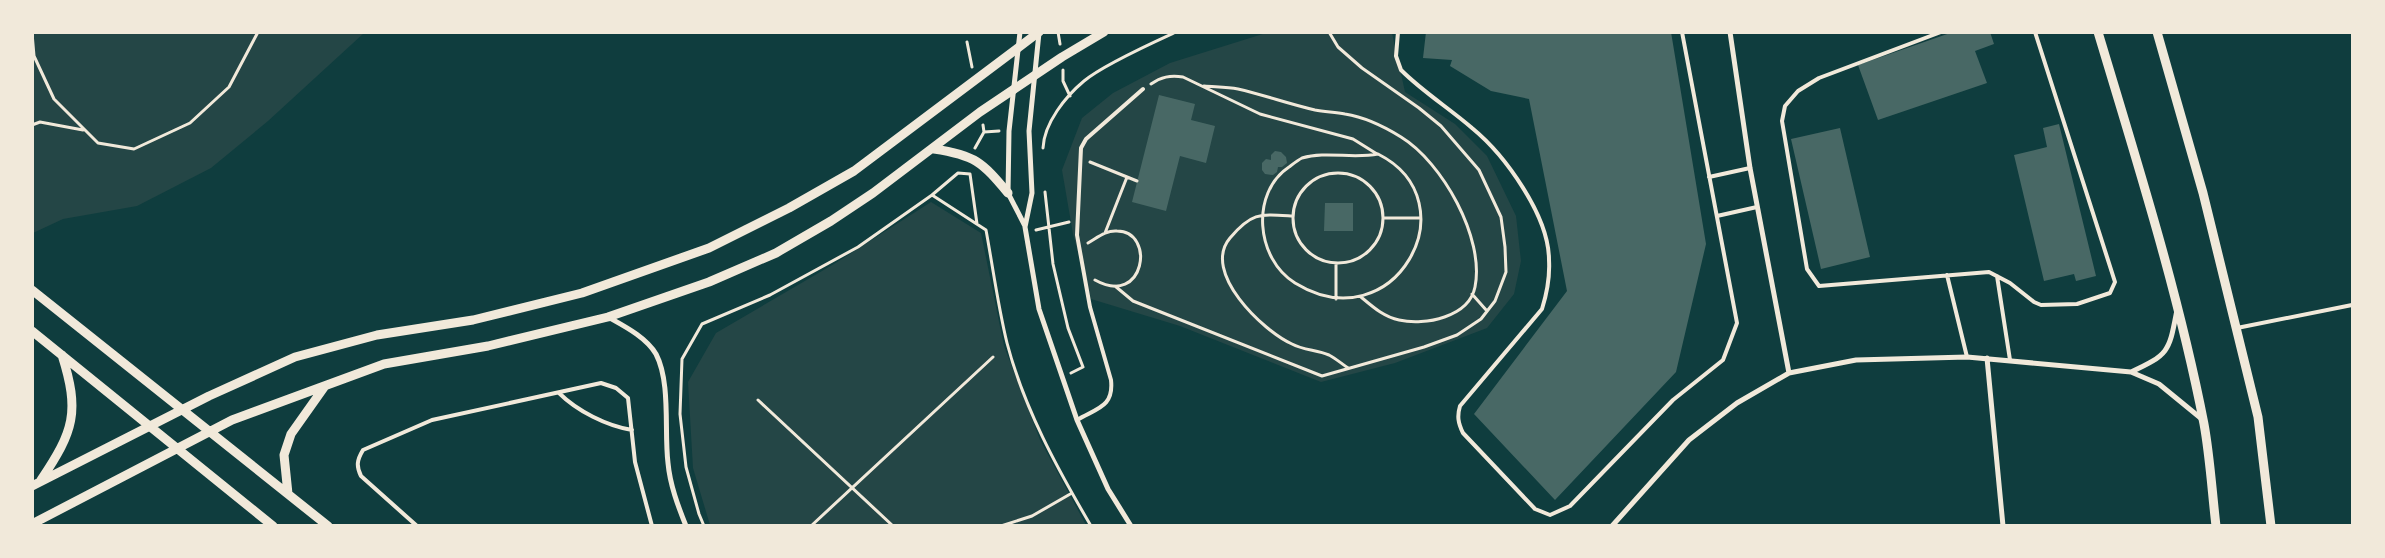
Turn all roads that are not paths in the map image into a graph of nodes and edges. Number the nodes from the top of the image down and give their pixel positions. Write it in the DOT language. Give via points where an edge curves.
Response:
graph roads {
  1 [pos="1020,32"];
  2 [pos="1104,32"];
  3 [pos="1398,32"];
  4 [pos="1682,32"];
  5 [pos="1730,32"];
  6 [pos="1941,32"];
  7 [pos="2035,32"];
  8 [pos="2098,32"];
  9 [pos="2156,32"];
  10 [pos="1039,33"];
  11 [pos="1017,48"];
  12 [pos="1033,77"];
  13 [pos="1143,89"];
  14 [pos="1012,92"];
  15 [pos="934,149"];
  16 [pos="1750,168"];
  17 [pos="1709,177"];
  18 [pos="1008,193"];
  19 [pos="1757,207"];
  20 [pos="1717,216"];
  21 [pos="1025,227"];
  22 [pos="1947,275"];
  23 [pos="1997,276"];
  24 [pos="32,290"];
  25 [pos="2352,305"];
  26 [pos="2177,307"];
  27 [pos="608,317"];
  28 [pos="2237,328"];
  29 [pos="32,331"];
  30 [pos="62,355"];
  31 [pos="1967,357"];
  32 [pos="1987,358"];
  33 [pos="2010,360"];
  34 [pos="2131,372"];
  35 [pos="1789,373"];
  36 [pos="326,386"];
  37 [pos="559,393"];
  38 [pos="181,410"];
  39 [pos="1077,420"];
  40 [pos="2203,420"];
  41 [pos="151,426"];
  42 [pos="632,430"];
  43 [pos="209,432"];
  44 [pos="178,448"];
  45 [pos="36,484"];
  46 [pos="288,494"];
  47 [pos="32,524"];
  48 [pos="273,526"];
  49 [pos="328,526"];
  50 [pos="416,526"];
  51 [pos="652,526"];
  52 [pos="686,526"];
  53 [pos="1131,526"];
  54 [pos="1612,526"];
  55 [pos="2003,526"];
  56 [pos="2216,526"];
  57 [pos="2271,526"];
  1 -- 11 [label="street"];
  2 -- 12 [label="street"];
  3 -- 20 [label="lane" via="1396,56 1401,70 1487,142 1532,203 1545,234 1550,259 1542,309 1460,406 1458,413 1463,433 1535,509 1550,515 1566,510 1673,400 1723,360 1737,324"];
  4 -- 17 [label="lane"];
  5 -- 16 [label="street"];
  6 -- 22 [label="lane" via="1819,78 1798,91 1785,106 1782,121 1807,269 1819,286"];
  7 -- 23 [label="lane" via="2115,282 2110,293 2077,304 2041,305"];
  8 -- 26 [label="street"];
  9 -- 28 [label="street" via="2203,193"];
  10 -- 11 [label="street"];
  10 -- 12 [label="street"];
  11 -- 14 [label="street"];
  11 -- 38 [label="street" via="854,171 709,248 582,293 473,320 377,335 294,357"];
  12 -- 14 [label="street"];
  12 -- 21 [label="street" via="1029,131 1032,193"];
  13 -- 39 [label="lane" via="1086,139 1081,148 1077,220 1079,248 1112,393 1107,403"];
  14 -- 15 [label="street" via="980,112"];
  14 -- 18 [label="street"];
  15 -- 18 [label="street" via="970,156 986,167"];
  15 -- 27 [label="street" via="831,221 776,253 709,282"];
  16 -- 17 [label="lane"];
  16 -- 19 [label="street"];
  17 -- 20 [label="lane"];
  18 -- 21 [label="street"];
  19 -- 20 [label="lane"];
  19 -- 35 [label="street"];
  21 -- 39 [label="street" via="1039,309"];
  22 -- 23 [label="lane" via="1989,272"];
  22 -- 31 [label="lane"];
  23 -- 33 [label="lane"];
  24 -- 38 [label="street"];
  25 -- 28 [label="lane"];
  26 -- 34 [label="street" via="2170,345 2159,359"];
  26 -- 40 [label="street"];
  27 -- 36 [label="street" via="488,346 384,364"];
  27 -- 52 [label="street" via="636,334 655,353 663,376 668,465 675,498"];
  28 -- 57 [label="street" via="2258,417"];
  29 -- 30 [label="street"];
  30 -- 41 [label="street"];
  30 -- 45 [label="street" via="74,399 72,417 59,453"];
  31 -- 32 [label="street"];
  31 -- 35 [label="street" via="1856,360"];
  32 -- 33 [label="street"];
  32 -- 55 [label="street"];
  33 -- 34 [label="street"];
  34 -- 40 [label="street" via="2159,384"];
  35 -- 54 [label="street" via="1737,403 1690,440"];
  36 -- 43 [label="street" via="232,420"];
  36 -- 46 [label="street" via="291,434 284,455"];
  37 -- 42 [label="lane" via="571,405 615,426"];
  37 -- 42 [label="lane" via="600,383 616,388 628,398"];
  37 -- 50 [label="lane" via="432,420 363,450 357,459 361,476"];
  38 -- 41 [label="street"];
  38 -- 43 [label="street"];
  39 -- 53 [label="street" via="1108,489"];
  40 -- 56 [label="street"];
  41 -- 44 [label="street"];
  41 -- 45 [label="street"];
  42 -- 51 [label="lane" via="635,462"];
  43 -- 44 [label="street"];
  43 -- 46 [label="street"];
  44 -- 47 [label="street"];
  44 -- 48 [label="street"];
  46 -- 49 [label="street"];
}
